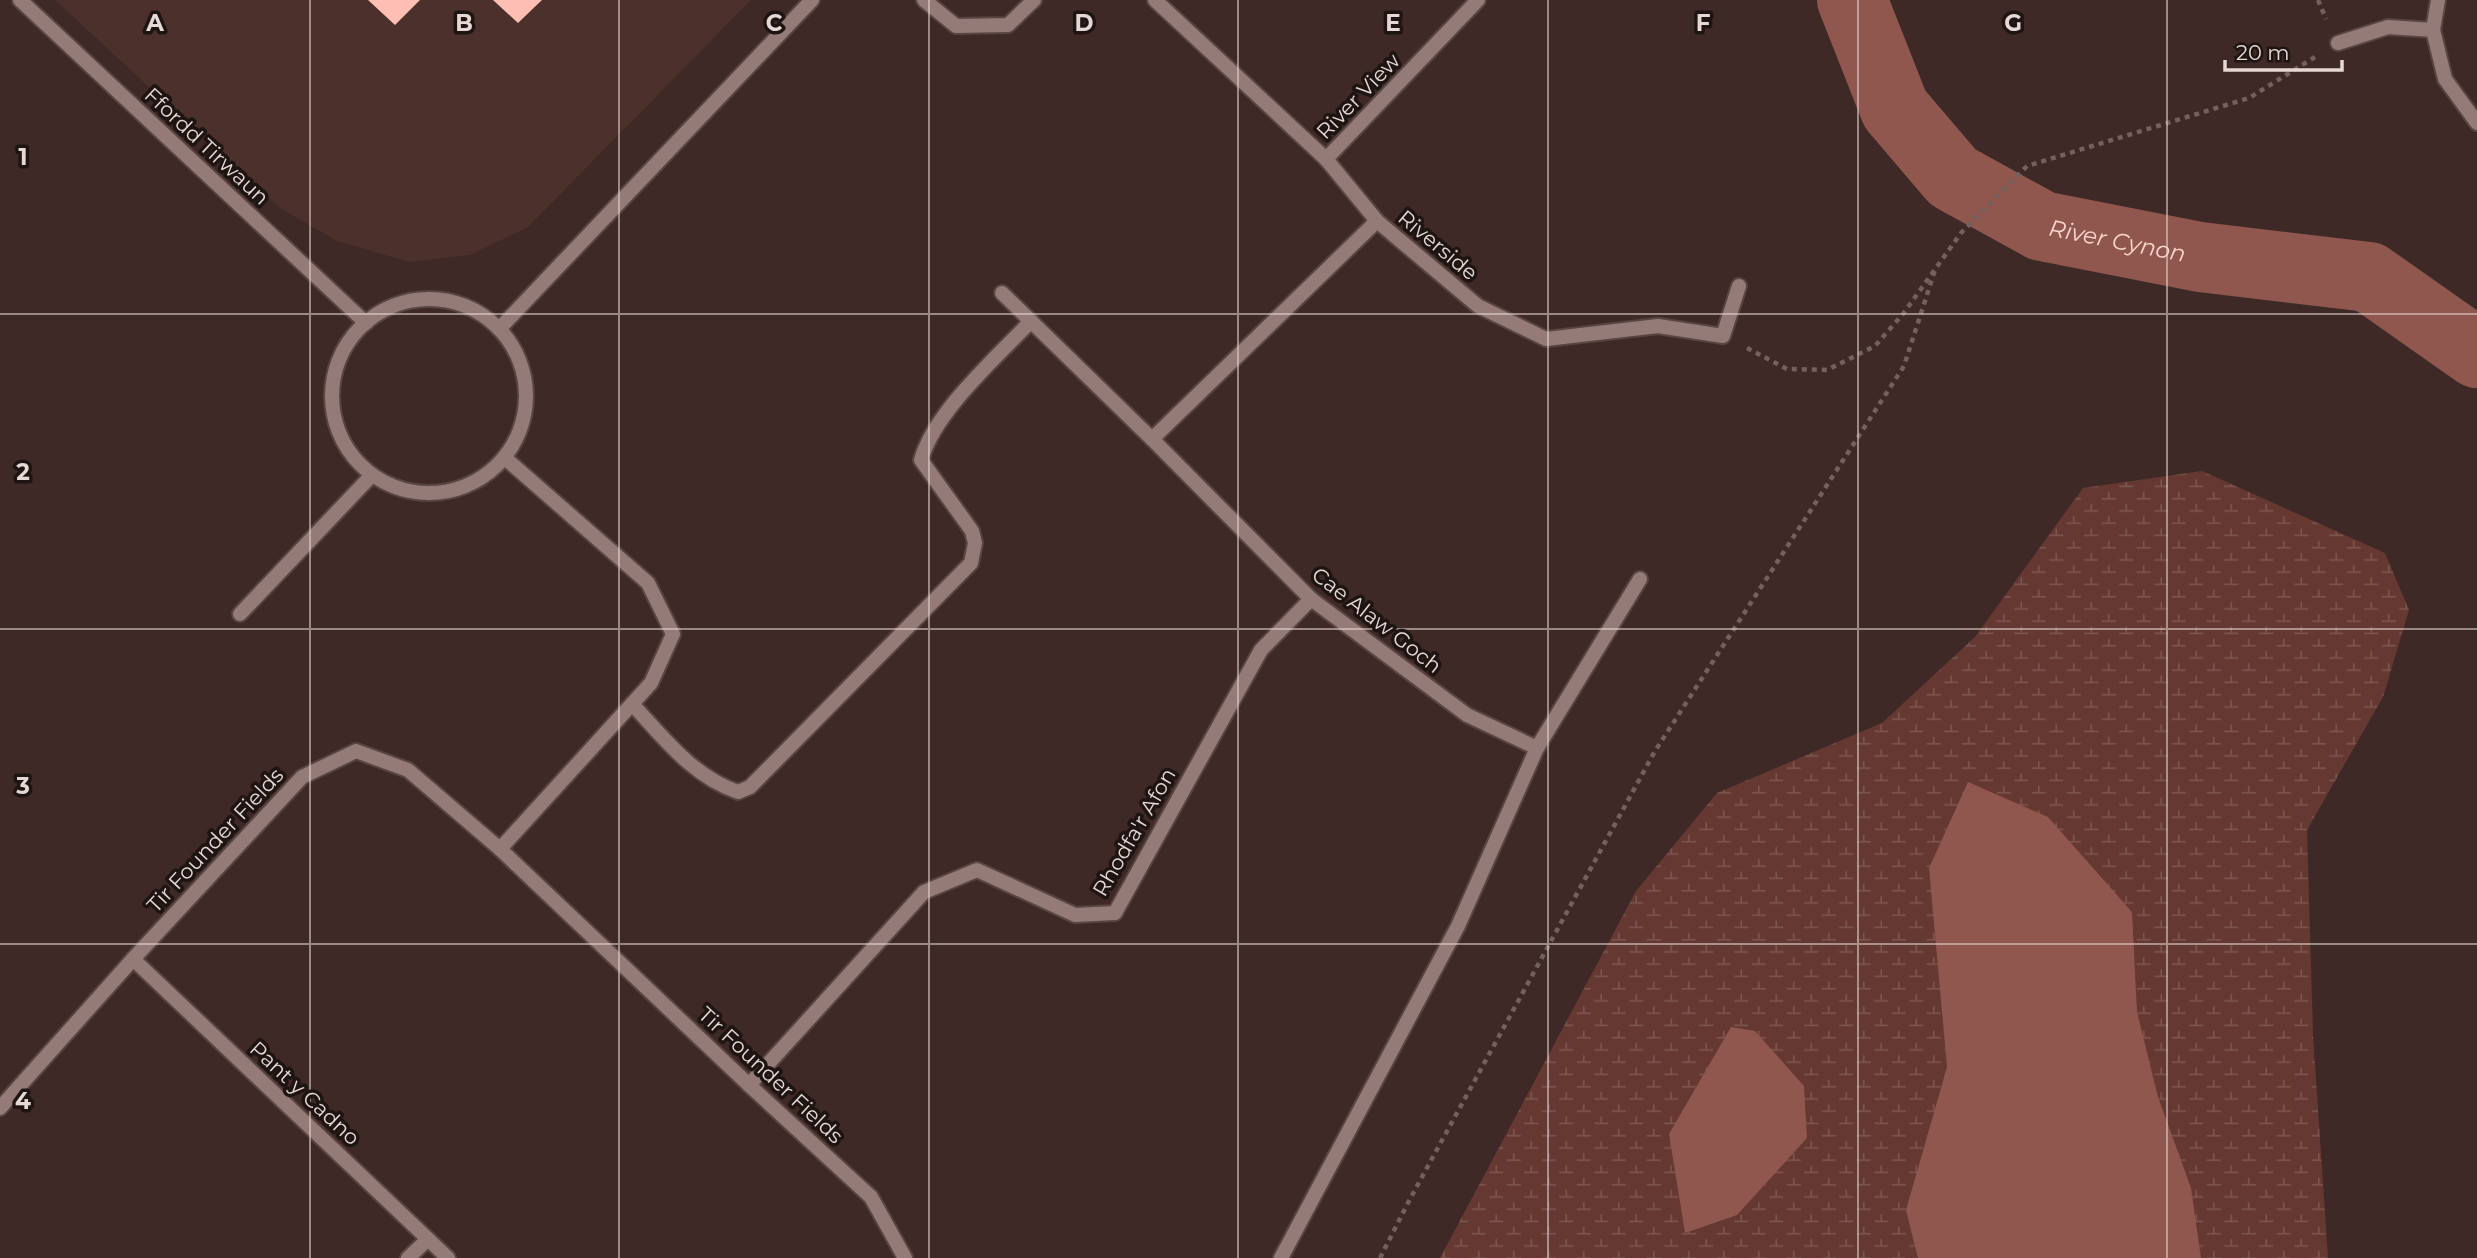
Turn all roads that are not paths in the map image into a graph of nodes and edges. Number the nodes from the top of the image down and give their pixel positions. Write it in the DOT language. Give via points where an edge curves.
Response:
graph roads {
  1 [pos="20,0"];
  2 [pos="812,0"];
  3 [pos="924,0"];
  4 [pos="1034,0"];
  5 [pos="1155,0"];
  6 [pos="1478,0"];
  7 [pos="2438,0"];
  8 [pos="2433,30"];
  9 [pos="2338,43"];
  10 [pos="2477,123"];
  11 [pos="1326,159"];
  12 [pos="1377,221"];
  13 [pos="1739,286"];
  14 [pos="1002,293"];
  15 [pos="1031,321"];
  16 [pos="366,323"];
  17 [pos="499,329"];
  18 [pos="1152,439"];
  19 [pos="505,458"];
  20 [pos="372,475"];
  21 [pos="1640,579"];
  22 [pos="1311,598"];
  23 [pos="240,614"];
  24 [pos="632,704"];
  25 [pos="1537,748"];
  26 [pos="500,849"];
  27 [pos="133,959"];
  28 [pos="749,1085"];
  29 [pos="0,1108"];
  30 [pos="428,1239"];
  31 [pos="408,1258"];
  32 [pos="448,1258"];
  33 [pos="905,1258"];
  34 [pos="1281,1258"];
  1 -- 16 [label="street, Ffordd Tirwaun"];
  2 -- 17 [label="street"];
  3 -- 4 [label="street" via="956,26 1008,25"];
  5 -- 11 [label="street, Riverside"];
  6 -- 11 [label="street, River View"];
  7 -- 8 [label="street"];
  8 -- 9 [label="street" via="2388,27"];
  8 -- 10 [label="street" via="2445,79"];
  11 -- 12 [label="street, Riverside"];
  12 -- 13 [label="street, Riverside" via="1478,306 1546,339 1658,326 1723,336"];
  12 -- 18 [label="street"];
  14 -- 15 [label="street, Cae Alaw Goch"];
  15 -- 18 [label="street, Cae Alaw Goch"];
  15 -- 24 [label="street" via="944,414 921,460 972,531 971,563 750,787 738,792 717,785 688,764"];
  16 -- 17 [label="street" via="391,307 429,300 476,311"];
  16 -- 20 [label="street" via="346,344 335,372 332,400 338,429 351,454"];
  17 -- 19 [label="street" via="516,351 525,378 527,406"];
  18 -- 22 [label="street, Cae Alaw Goch"];
  19 -- 20 [label="street" via="483,477 456,490 398,489"];
  19 -- 24 [label="street" via="648,583 673,634 651,683"];
  20 -- 23 [label="street"];
  21 -- 25 [label="street"];
  22 -- 25 [label="street, Cae Alaw Goch" via="1467,715"];
  22 -- 28 [label="street, Rhodfa'r Afon" via="1261,650 1115,913 1075,915 977,870 924,892"];
  24 -- 26 [label="street"];
  25 -- 34 [label="street" via="1458,926"];
  26 -- 27 [label="street, Tir Founder Fields" via="408,770 356,751 302,777"];
  26 -- 28 [label="street, Tir Founder Fields"];
  27 -- 29 [label="street, Tir Founder Fields"];
  27 -- 30 [label="street, Pant y Cadno"];
  28 -- 33 [label="street, Tir Founder Fields" via="871,1196"];
  30 -- 31 [label="street"];
  30 -- 32 [label="street, Pant y Cadno"];
}
